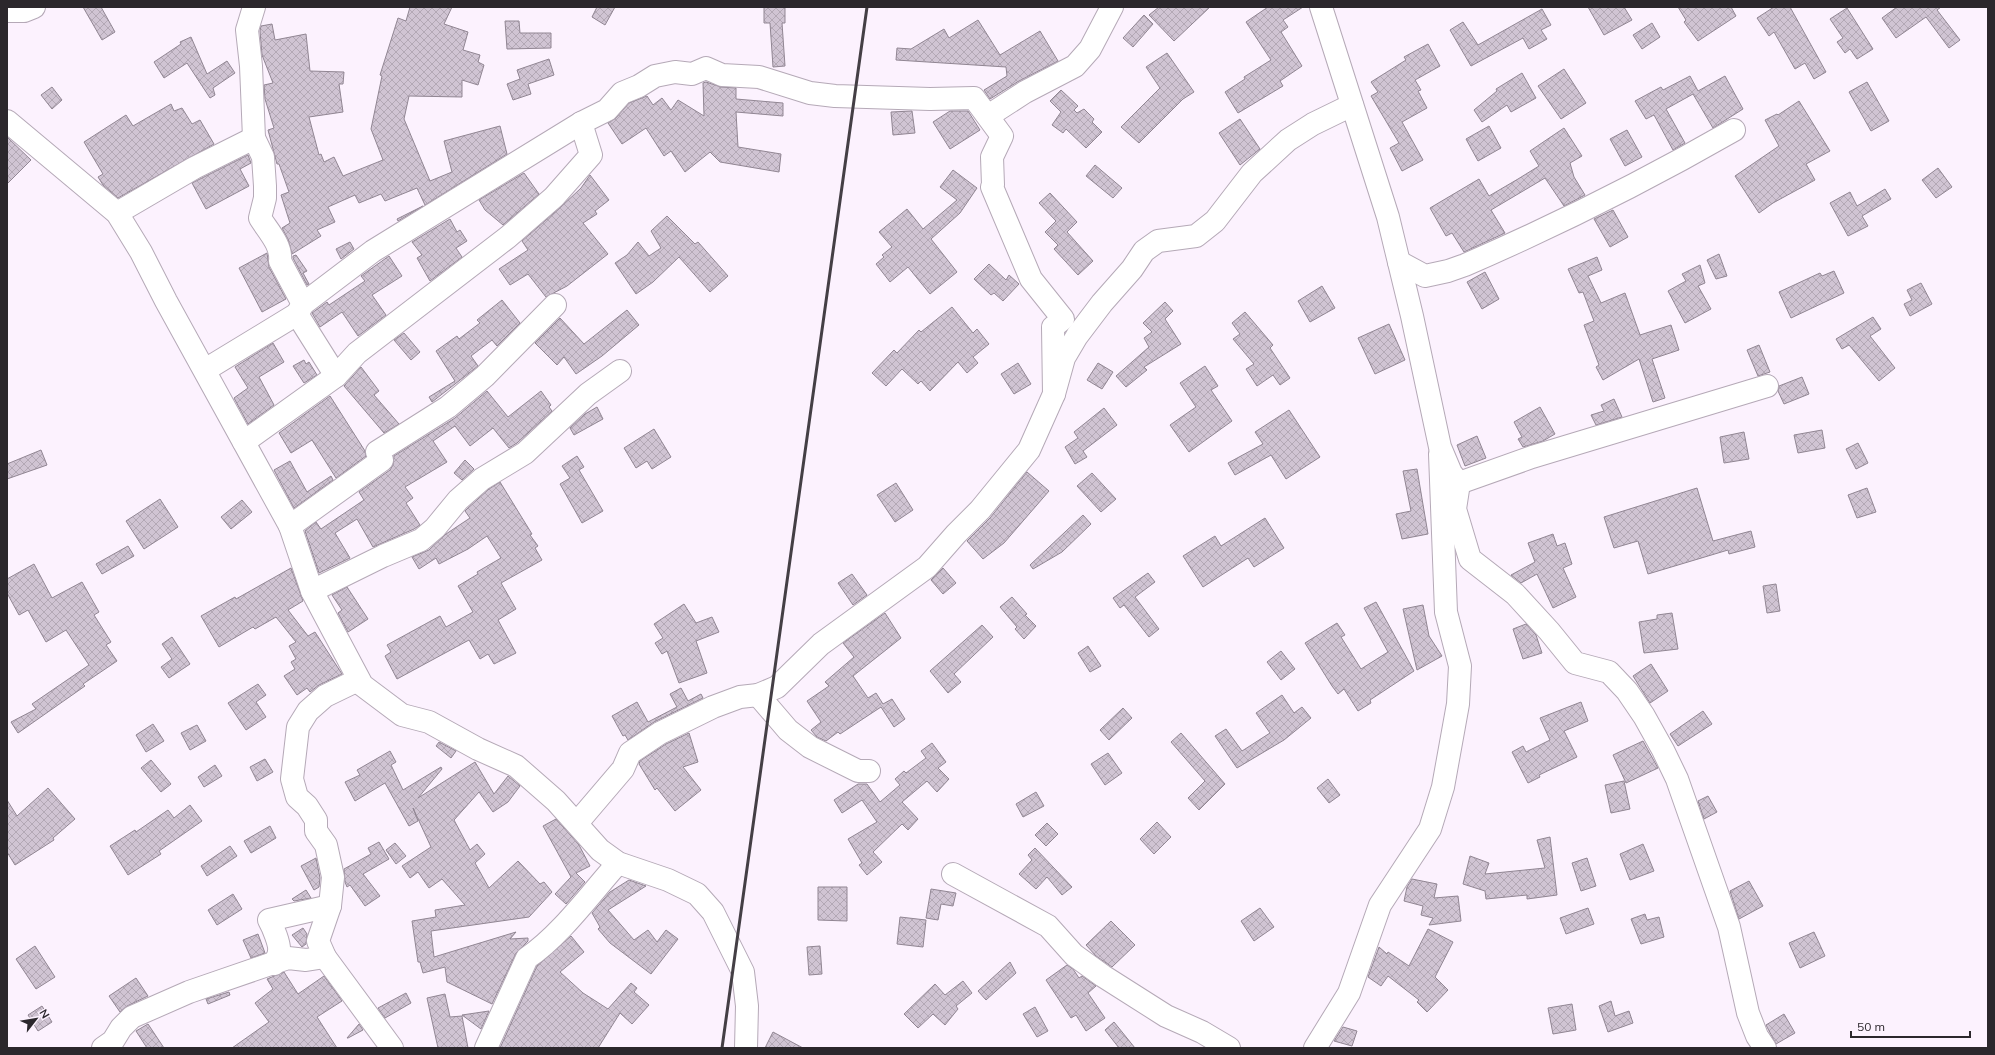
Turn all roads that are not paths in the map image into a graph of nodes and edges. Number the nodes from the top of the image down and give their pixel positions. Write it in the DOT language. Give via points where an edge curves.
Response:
graph roads {
  1 [pos="34,7"];
  2 [pos="254,7"];
  3 [pos="1112,7"];
  4 [pos="1321,7"];
  5 [pos="7,11"];
  6 [pos="1352,105"];
  7 [pos="988,116"];
  8 [pos="7,121"];
  9 [pos="580,123"];
  10 [pos="1734,130"];
  11 [pos="254,138"];
  12 [pos="117,213"];
  13 [pos="1400,262"];
  14 [pos="555,306"];
  15 [pos="300,309"];
  16 [pos="205,370"];
  17 [pos="620,372"];
  18 [pos="336,376"];
  19 [pos="1767,386"];
  20 [pos="1054,394"];
  21 [pos="244,442"];
  22 [pos="1440,447"];
  23 [pos="1459,483"];
  24 [pos="290,526"];
  25 [pos="312,591"];
  26 [pos="358,680"];
  27 [pos="758,695"];
  28 [pos="869,771"];
  29 [pos="577,823"];
  30 [pos="618,863"];
  31 [pos="953,874"];
  32 [pos="330,906"];
  33 [pos="325,958"];
  34 [pos="274,964"];
  35 [pos="383,1045"];
  36 [pos="103,1048"];
  37 [pos="486,1048"];
  38 [pos="746,1048"];
  39 [pos="1229,1048"];
  40 [pos="1315,1048"];
  41 [pos="1765,1048"];
  1 -- 5 [label="street" via="24,11"];
  2 -- 11 [label="street" via="247,30"];
  3 -- 7 [label="street" via="1090,49 1075,66 1025,92"];
  4 -- 6 [label="street"];
  6 -- 13 [label="street"];
  6 -- 20 [label="street" via="1313,124 1288,140 1252,174 1214,221 1196,236 1158,242 1144,251 1077,336 1064,358"];
  7 -- 9 [label="street" via="974,98 835,96 810,93 759,77 722,75 706,68 692,74 675,72 655,76 622,93 607,110"];
  7 -- 20 [label="street" via="1002,136 992,157 992,187 1031,279 1063,319 1053,327"];
  8 -- 12 [label="street"];
  9 -- 15 [label="street" via="373,251"];
  9 -- 18 [label="street" via="591,155 554,197 508,237 357,354"];
  10 -- 13 [label="street" via="1584,211 1465,265 1425,276"];
  11 -- 12 [label="street" via="194,168"];
  11 -- 15 [label="street" via="263,157 265,198 260,218 277,244 280,261"];
  12 -- 16 [label="street"];
  13 -- 22 [label="street"];
  14 -- 24 [label="street" via="485,376 448,407 377,452 382,460"];
  15 -- 16 [label="street"];
  15 -- 18 [label="street"];
  16 -- 21 [label="street"];
  17 -- 25 [label="street" via="588,394 525,453 482,479 458,500 435,528 421,540"];
  18 -- 21 [label="street"];
  19 -- 23 [label="street" via="1532,457"];
  20 -- 27 [label="street" via="1029,450 980,510 927,567 821,644 777,687"];
  21 -- 24 [label="street"];
  22 -- 23 [label="street"];
  22 -- 40 [label="street" via="1446,612 1460,666 1458,704 1443,787 1430,830 1380,905 1349,993"];
  23 -- 41 [label="street" via="1455,509 1470,559 1514,594 1575,663 1609,672 1628,692 1663,750 1677,779 1729,927 1748,1013"];
  24 -- 25 [label="street"];
  25 -- 26 [label="street"];
  26 -- 29 [label="street" via="402,715 429,722 516,766 533,779"];
  26 -- 32 [label="street" via="325,696 308,711 298,727 292,779 297,797 303,800 316,820 316,831 326,845 333,877"];
  27 -- 28 [label="street" via="788,730 810,747 858,772"];
  27 -- 29 [label="street" via="740,697 713,708 660,734 630,753 623,769"];
  29 -- 30 [label="street" via="600,850"];
  30 -- 37 [label="street" via="562,927 527,958"];
  30 -- 38 [label="street" via="668,880 697,894 712,912 743,972 747,1006"];
  31 -- 39 [label="street" via="1048,926 1074,955 1103,976 1166,1016 1202,1032"];
  32 -- 33 [label="street" via="318,941"];
  32 -- 34 [label="street" via="269,920 276,932 279,951"];
  33 -- 34 [label="street" via="288,958"];
  33 -- 35 [label="street" via="335,969"];
  34 -- 36 [label="street" via="189,992 132,1017 113,1041"];
}
